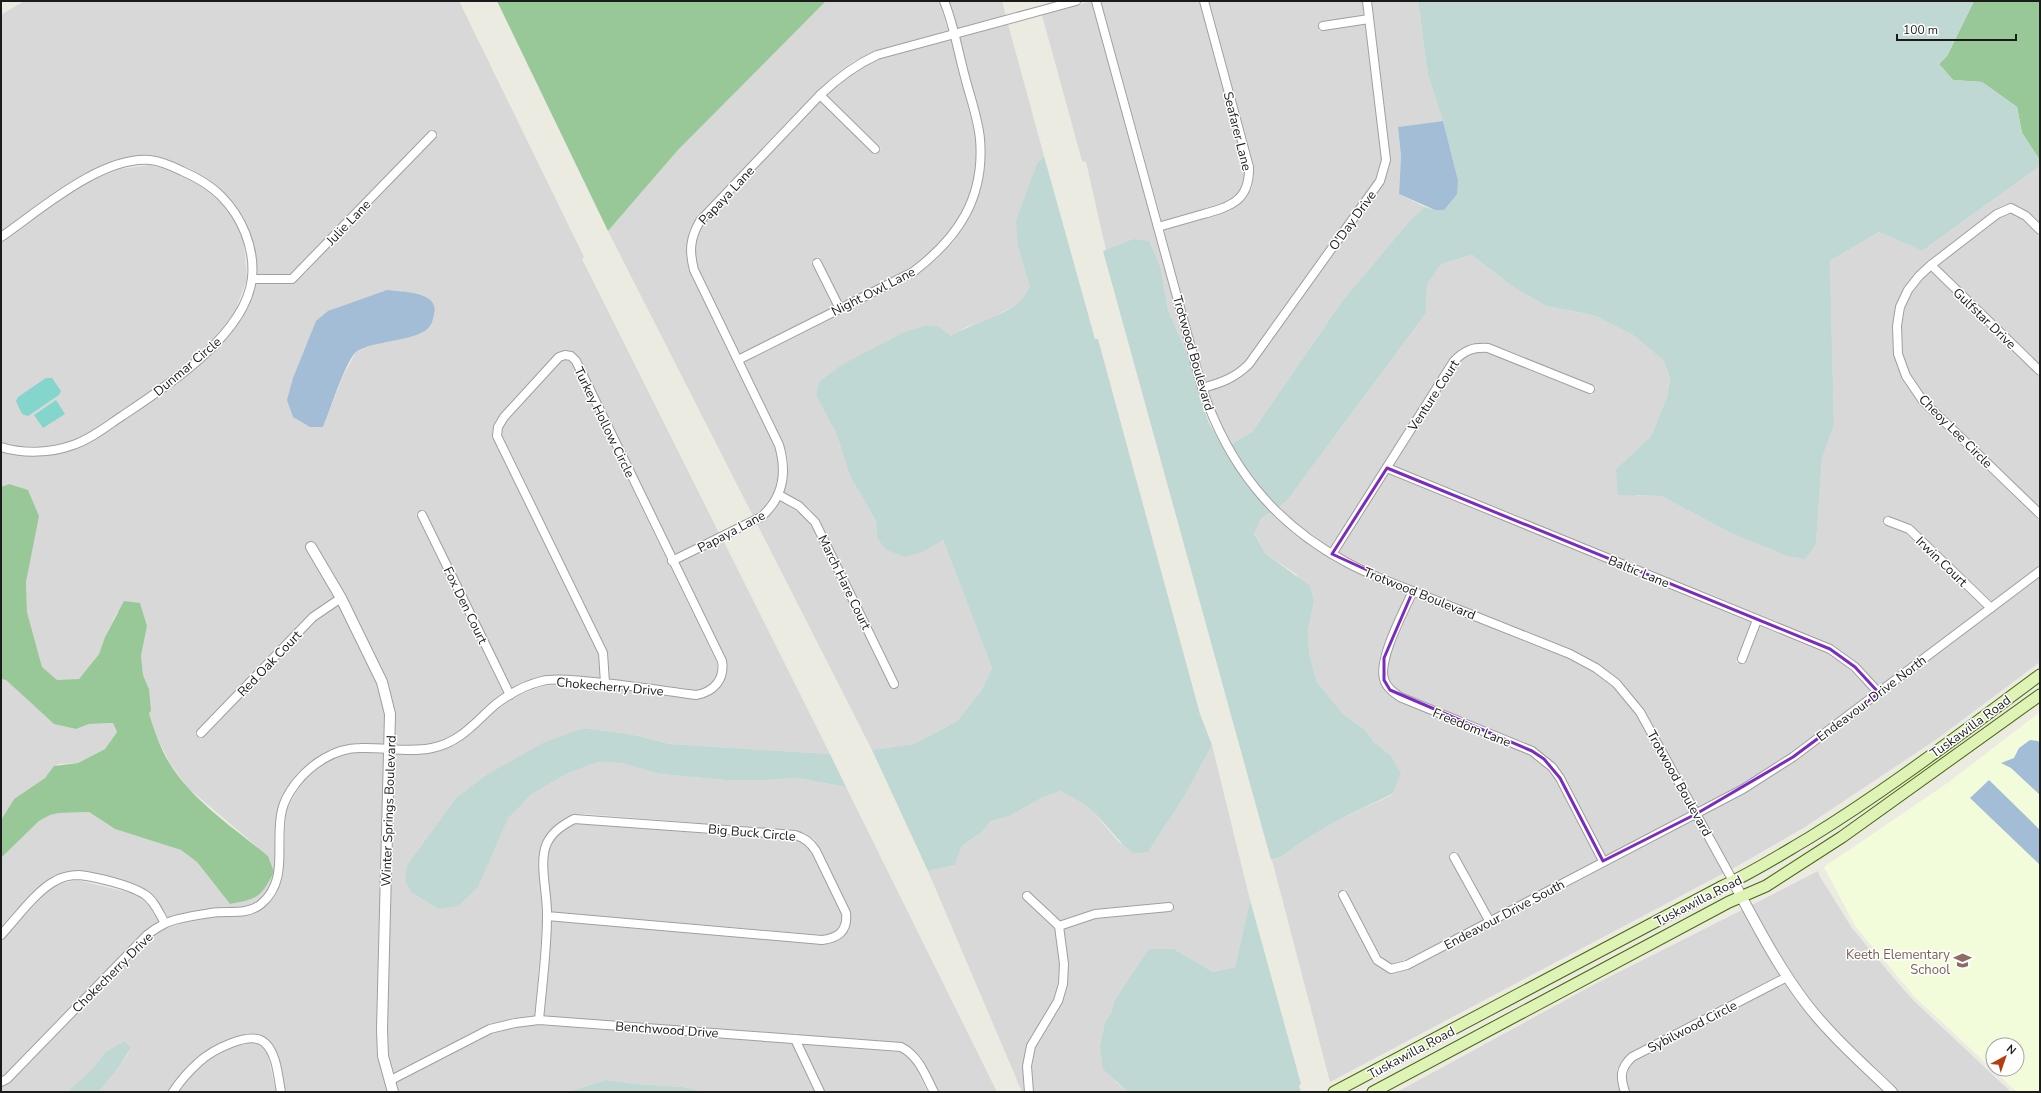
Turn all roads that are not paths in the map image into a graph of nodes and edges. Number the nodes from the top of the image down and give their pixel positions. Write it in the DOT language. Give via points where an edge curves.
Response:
graph roads {
  1 [pos="944,1"];
  2 [pos="1076,1"];
  3 [pos="1096,1"];
  4 [pos="1204,1"];
  5 [pos="1367,1"];
  6 [pos="1368,19"];
  7 [pos="1323,26"];
  8 [pos="954,34"];
  9 [pos="820,95"];
  10 [pos="432,135"];
  11 [pos="875,149"];
  12 [pos="1158,227"];
  13 [pos="2040,230"];
  14 [pos="1,237"];
  15 [pos="817,263"];
  16 [pos="1931,265"];
  17 [pos="252,279"];
  18 [pos="840,309"];
  19 [pos="738,360"];
  20 [pos="2040,371"];
  21 [pos="1202,388"];
  22 [pos="1590,389"];
  23 [pos="1,447"];
  24 [pos="1386,468"];
  25 [pos="779,495"];
  26 [pos="2040,514"];
  27 [pos="422,515"];
  28 [pos="1888,521"];
  29 [pos="311,547"];
  30 [pos="1332,554"];
  31 [pos="672,561"];
  32 [pos="2040,572"];
  33 [pos="1413,591"];
  34 [pos="341,598"];
  35 [pos="1991,608"];
  36 [pos="1757,620"];
  37 [pos="1742,659"];
  38 [pos="2040,675"];
  39 [pos="605,683"];
  40 [pos="894,684"];
  41 [pos="716,685"];
  42 [pos="1879,693"];
  43 [pos="510,695"];
  44 [pos="2040,695"];
  45 [pos="201,733"];
  46 [pos="390,750"];
  47 [pos="1896,781"];
  48 [pos="1906,792"];
  49 [pos="1696,814"];
  50 [pos="1832,824"];
  51 [pos="1842,837"];
  52 [pos="1454,857"];
  53 [pos="1602,862"];
  54 [pos="1733,881"];
  55 [pos="1343,895"];
  56 [pos="1027,896"];
  57 [pos="1742,897"];
  58 [pos="1169,907"];
  59 [pos="547,916"];
  60 [pos="1490,922"];
  61 [pos="165,923"];
  62 [pos="1059,926"];
  63 [pos="1,936"];
  64 [pos="1787,977"];
  65 [pos="539,1020"];
  66 [pos="795,1039"];
  67 [pos="389,1081"];
  68 [pos="1,1082"];
  69 [pos="173,1092"];
  70 [pos="281,1092"];
  71 [pos="393,1092"];
  72 [pos="820,1092"];
  73 [pos="934,1092"];
  74 [pos="1029,1092"];
  75 [pos="1334,1092"];
  76 [pos="1373,1092"];
  77 [pos="1625,1092"];
  78 [pos="1892,1092"];
  1 -- 8 [label="street, Night Owl Lane"];
  2 -- 8 [label="street, Papaya Lane"];
  3 -- 12 [label="street, Trotwood Boulevard"];
  4 -- 12 [label="street, Seafarer Lane" via="1249,167 1248,186 1241,198 1227,208"];
  5 -- 6 [label="street, O'Day Drive"];
  6 -- 7 [label="street"];
  6 -- 21 [label="street, O'Day Drive" via="1386,160 1380,181 1249,364 1239,374 1224,382"];
  8 -- 9 [label="street, Papaya Lane" via="877,55 856,64"];
  8 -- 18 [label="street, Night Owl Lane" via="980,138 981,166 977,187 966,216 951,238 933,257 913,272"];
  9 -- 11 [label="street"];
  9 -- 19 [label="street, Papaya Lane" via="700,221 693,233 690,255 694,270"];
  10 -- 17 [label="street, Julie Lane" via="292,279"];
  12 -- 21 [label="street, Trotwood Boulevard"];
  13 -- 16 [label="street, Cheoy Lee Circle" via="2019,211 2011,208 2004,210"];
  14 -- 17 [label="street, Dunmar Circle" via="92,175 120,164 151,160 175,168 206,184 230,205 241,221 248,241"];
  15 -- 18 [label="street"];
  16 -- 20 [label="street, Gulfstar Drive"];
  16 -- 26 [label="street, Cheoy Lee Circle" via="1908,290 1900,307 1897,326 1898,354 1906,376 1923,401"];
  17 -- 23 [label="street, Dunmar Circle" via="237,316 226,333 211,349 155,394 73,445 42,451"];
  18 -- 19 [label="street, Night Owl Lane"];
  19 -- 25 [label="street, Papaya Lane" via="779,445 784,461 784,476"];
  21 -- 30 [label="street, Trotwood Boulevard" via="1213,421 1233,457 1256,489 1290,524"];
  22 -- 24 [label="street, Venture Court" via="1488,348 1473,347 1454,361"];
  24 -- 30 [label="street, Venture Court"];
  24 -- 36 [label="street, Baltic Lane"];
  25 -- 31 [label="street, Papaya Lane" via="772,508 761,517"];
  25 -- 40 [label="street, March Hare Court" via="799,506 815,522"];
  27 -- 43 [label="street, Fox Den Court"];
  28 -- 35 [label="street, Irwin Court" via="1909,529"];
  29 -- 34 [label="street, Winter Springs Boulevard"];
  30 -- 33 [label="street, Trotwood Boulevard" via="1348,564"];
  31 -- 39 [label="street, Turkey Hollow Circle" via="576,361 571,356 559,357 504,417 498,427 497,436 603,653"];
  31 -- 41 [label="street, Turkey Hollow Circle" via="722,661 722,677"];
  32 -- 35 [label="street, Endeavour Drive North"];
  33 -- 49 [label="street, Trotwood Boulevard" via="1570,654 1596,668 1616,683 1640,712"];
  33 -- 53 [label="street, Freedom Lane" via="1384,658 1382,670 1390,690 1400,697 1532,751 1544,759 1560,778"];
  34 -- 45 [label="street, Red Oak Court" via="313,617"];
  34 -- 46 [label="street, Winter Springs Boulevard" via="382,682 390,714"];
  35 -- 42 [label="street, Endeavour Drive North"];
  36 -- 37 [label="street"];
  36 -- 42 [label="street, Baltic Lane" via="1830,649 1843,657"];
  38 -- 47 [label="main road, Tuskawilla Road"];
  39 -- 41 [label="street, Chokecherry Drive" via="696,695"];
  39 -- 43 [label="street, Chokecherry Drive" via="542,681"];
  42 -- 49 [label="street, Endeavour Drive North" via="1793,757 1743,789"];
  43 -- 46 [label="street, Chokecherry Drive" via="456,740 432,748"];
  44 -- 48 [label="main road, Tuskawilla Road"];
  46 -- 61 [label="street, Chokecherry Drive" via="360,748 343,751 325,758 296,783 282,810 279,874 272,892 260,905 243,912 212,913"];
  46 -- 67 [label="street, Winter Springs Boulevard" via="382,1029 383,1056"];
  47 -- 48 [label="main road"];
  47 -- 50 [label="main road, Tuskawilla Road"];
  48 -- 51 [label="main road, Tuskawilla Road"];
  49 -- 53 [label="street, Endeavour Drive South"];
  49 -- 54 [label="street, Trotwood Boulevard"];
  50 -- 51 [label="main road"];
  50 -- 54 [label="main road, Tuskawilla Road"];
  51 -- 57 [label="main road, Tuskawilla Road" via="1766,886"];
  52 -- 60 [label="street"];
  53 -- 60 [label="street, Endeavour Drive South"];
  54 -- 57 [label="street, Trotwood Boulevard"];
  54 -- 75 [label="main road, Tuskawilla Road"];
  55 -- 60 [label="street, Endeavour Drive South" via="1377,960 1390,969 1407,965"];
  56 -- 62 [label="street"];
  57 -- 64 [label="street, Trotwood Boulevard"];
  57 -- 76 [label="main road, Tuskawilla Road" via="1715,909"];
  58 -- 62 [label="street" via="1095,914"];
  59 -- 59 [label="street, Big Buck Circle" via="822,940 839,935 845,930 847,921 846,913 816,851 803,837 585,818 574,819 561,826 546,844 543,857"];
  59 -- 65 [label="street, Big Buck Circle"];
  61 -- 63 [label="street" via="153,902 144,894 78,875 65,877 40,892"];
  61 -- 68 [label="street, Chokecherry Drive" via="147,935 7,1079"];
  62 -- 74 [label="street" via="1064,964 1063,984 1058,1001 1031,1046 1027,1066"];
  64 -- 77 [label="street, Sybilwood Circle" via="1632,1057 1621,1070"];
  64 -- 78 [label="street, Trotwood Boulevard" via="1824,1024"];
  65 -- 66 [label="street, Benchwood Drive"];
  65 -- 67 [label="street, Benchwood Drive" via="515,1022 490,1029"];
  66 -- 72 [label="street"];
  66 -- 73 [label="street, Benchwood Drive" via="901,1047 917,1060"];
  67 -- 71 [label="street, Winter Springs Boulevard"];
  69 -- 70 [label="street" via="200,1061 246,1038 258,1038 265,1042 270,1050"];
}
